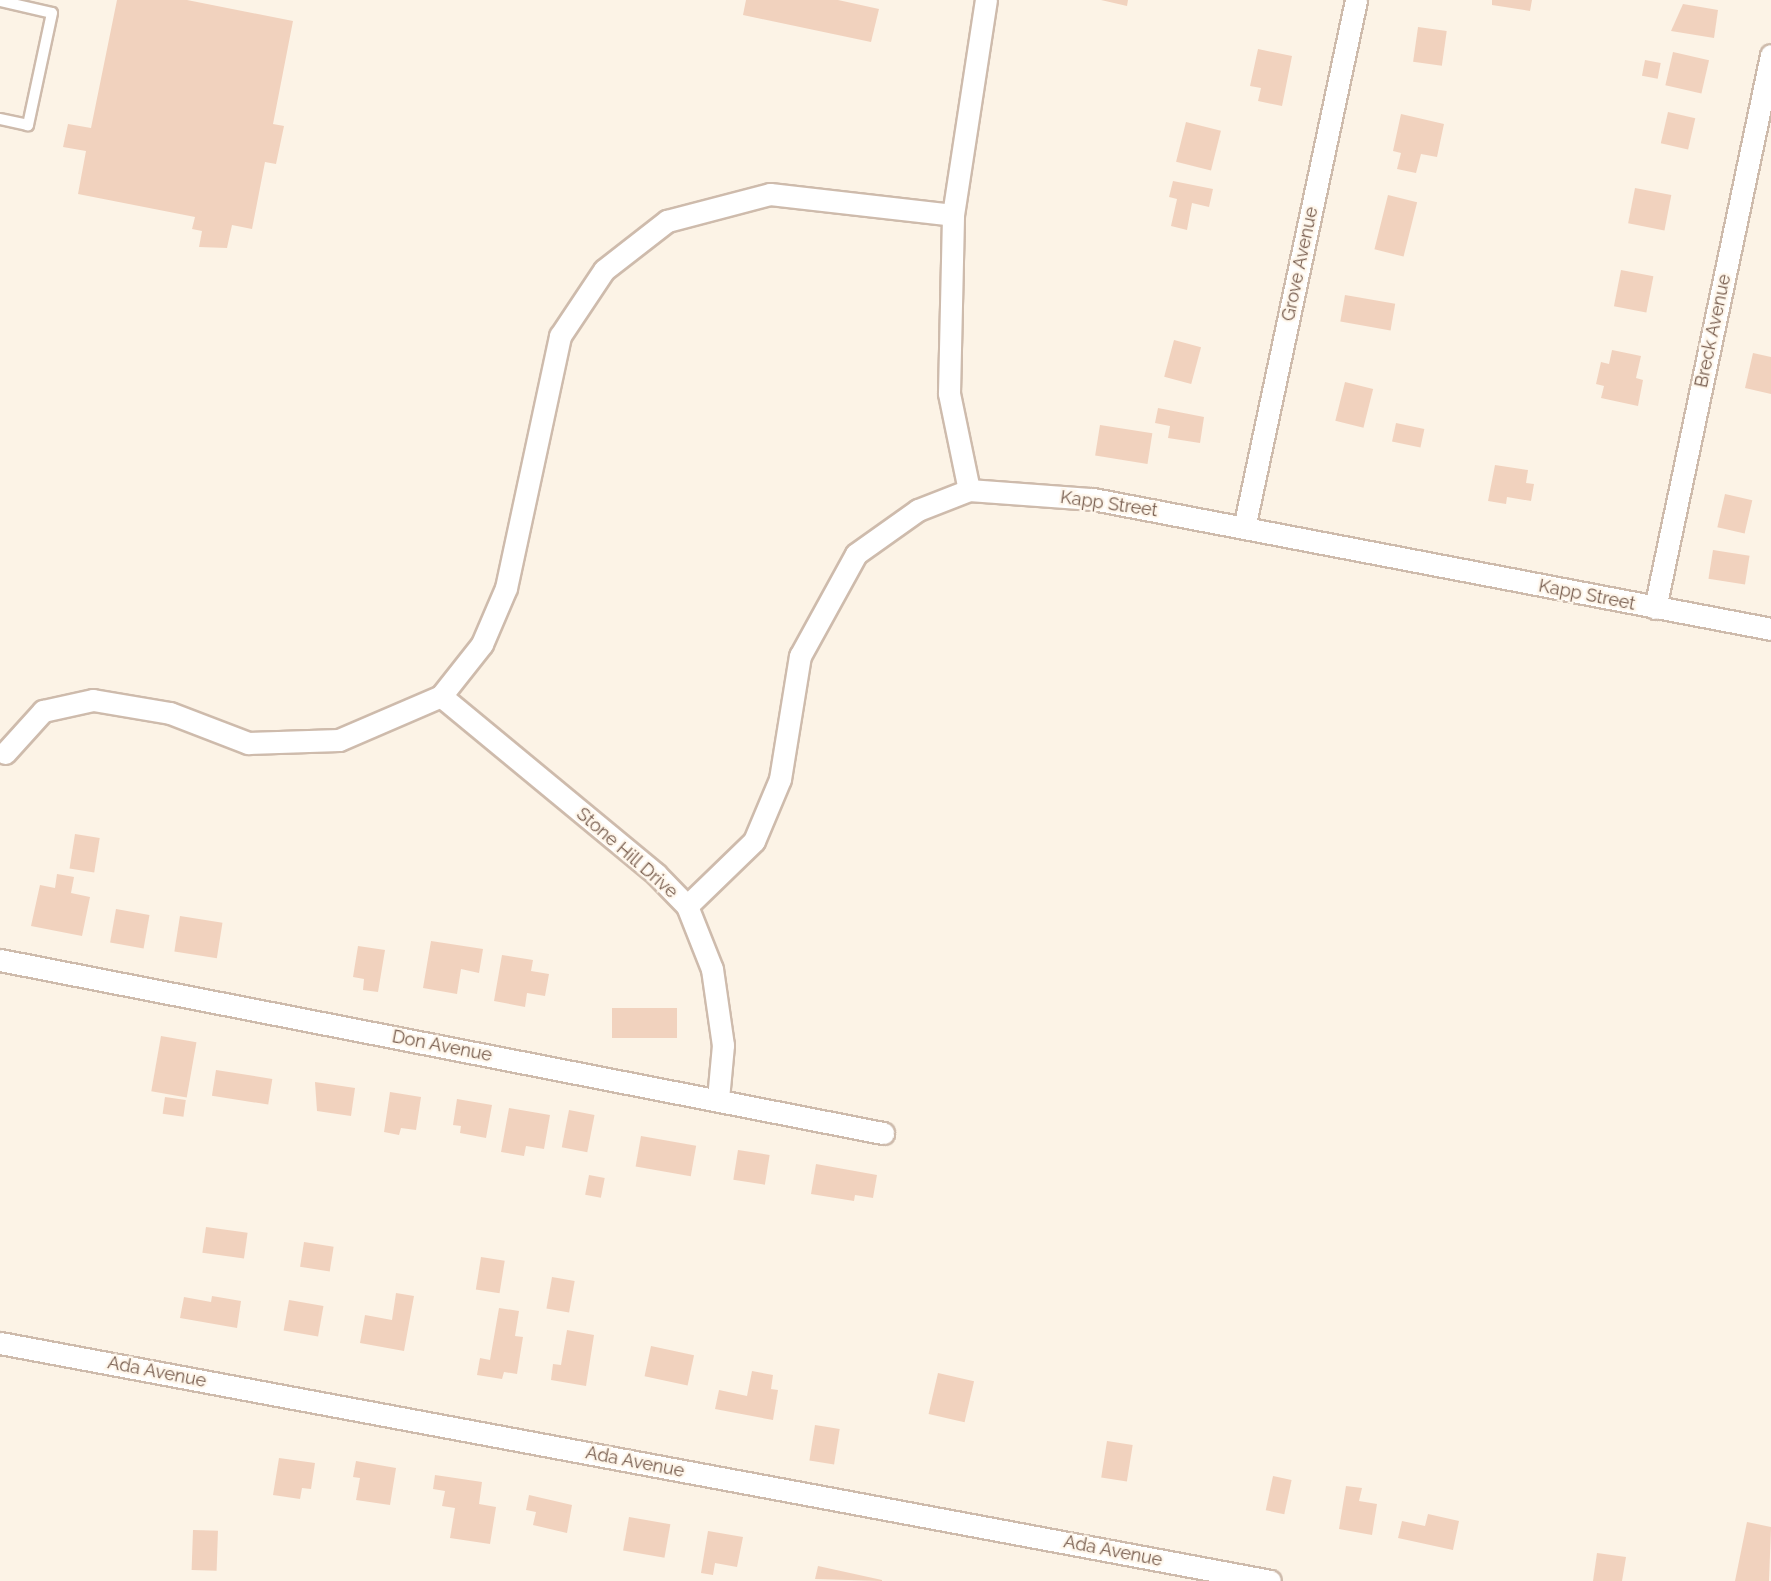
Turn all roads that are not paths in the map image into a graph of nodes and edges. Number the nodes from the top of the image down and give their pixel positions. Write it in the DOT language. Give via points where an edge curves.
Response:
graph roads {
  1 [pos="986,0"];
  2 [pos="1356,0"];
  3 [pos="0,2"];
  4 [pos="1771,55"];
  5 [pos="0,119"];
  6 [pos="953,214"];
  7 [pos="969,490"];
  8 [pos="1244,528"];
  9 [pos="1655,608"];
  10 [pos="1771,629"];
  11 [pos="441,696"];
  12 [pos="5,753"];
  13 [pos="687,906"];
  14 [pos="0,960"];
  15 [pos="718,1099"];
  16 [pos="884,1133"];
  17 [pos="0,1343"];
  18 [pos="1270,1581"];
  1 -- 6 [label="street"];
  2 -- 8 [label="street, Grove Avenue"];
  3 -- 5 [label="lane" via="52,13 28,125"];
  4 -- 9 [label="street, Breck Avenue"];
  6 -- 7 [label="street" via="949,393"];
  6 -- 11 [label="street" via="770,194 667,221 604,270 560,336 506,588 482,644"];
  7 -- 8 [label="street, Kapp Street" via="1093,499"];
  7 -- 13 [label="street, Kapp Street" via="918,510 856,554 800,656 780,779 754,840"];
  8 -- 9 [label="street, Kapp Street"];
  9 -- 10 [label="street, Kapp Street"];
  11 -- 12 [label="street" via="339,740 248,743 170,713 93,700 43,711"];
  11 -- 13 [label="street, Stone Hill Drive" via="656,874"];
  13 -- 15 [label="street, Stone Hill Drive" via="712,969 723,1046"];
  14 -- 15 [label="street, Don Avenue"];
  15 -- 16 [label="street, Don Avenue"];
  17 -- 18 [label="street, Ada Avenue"];
}
